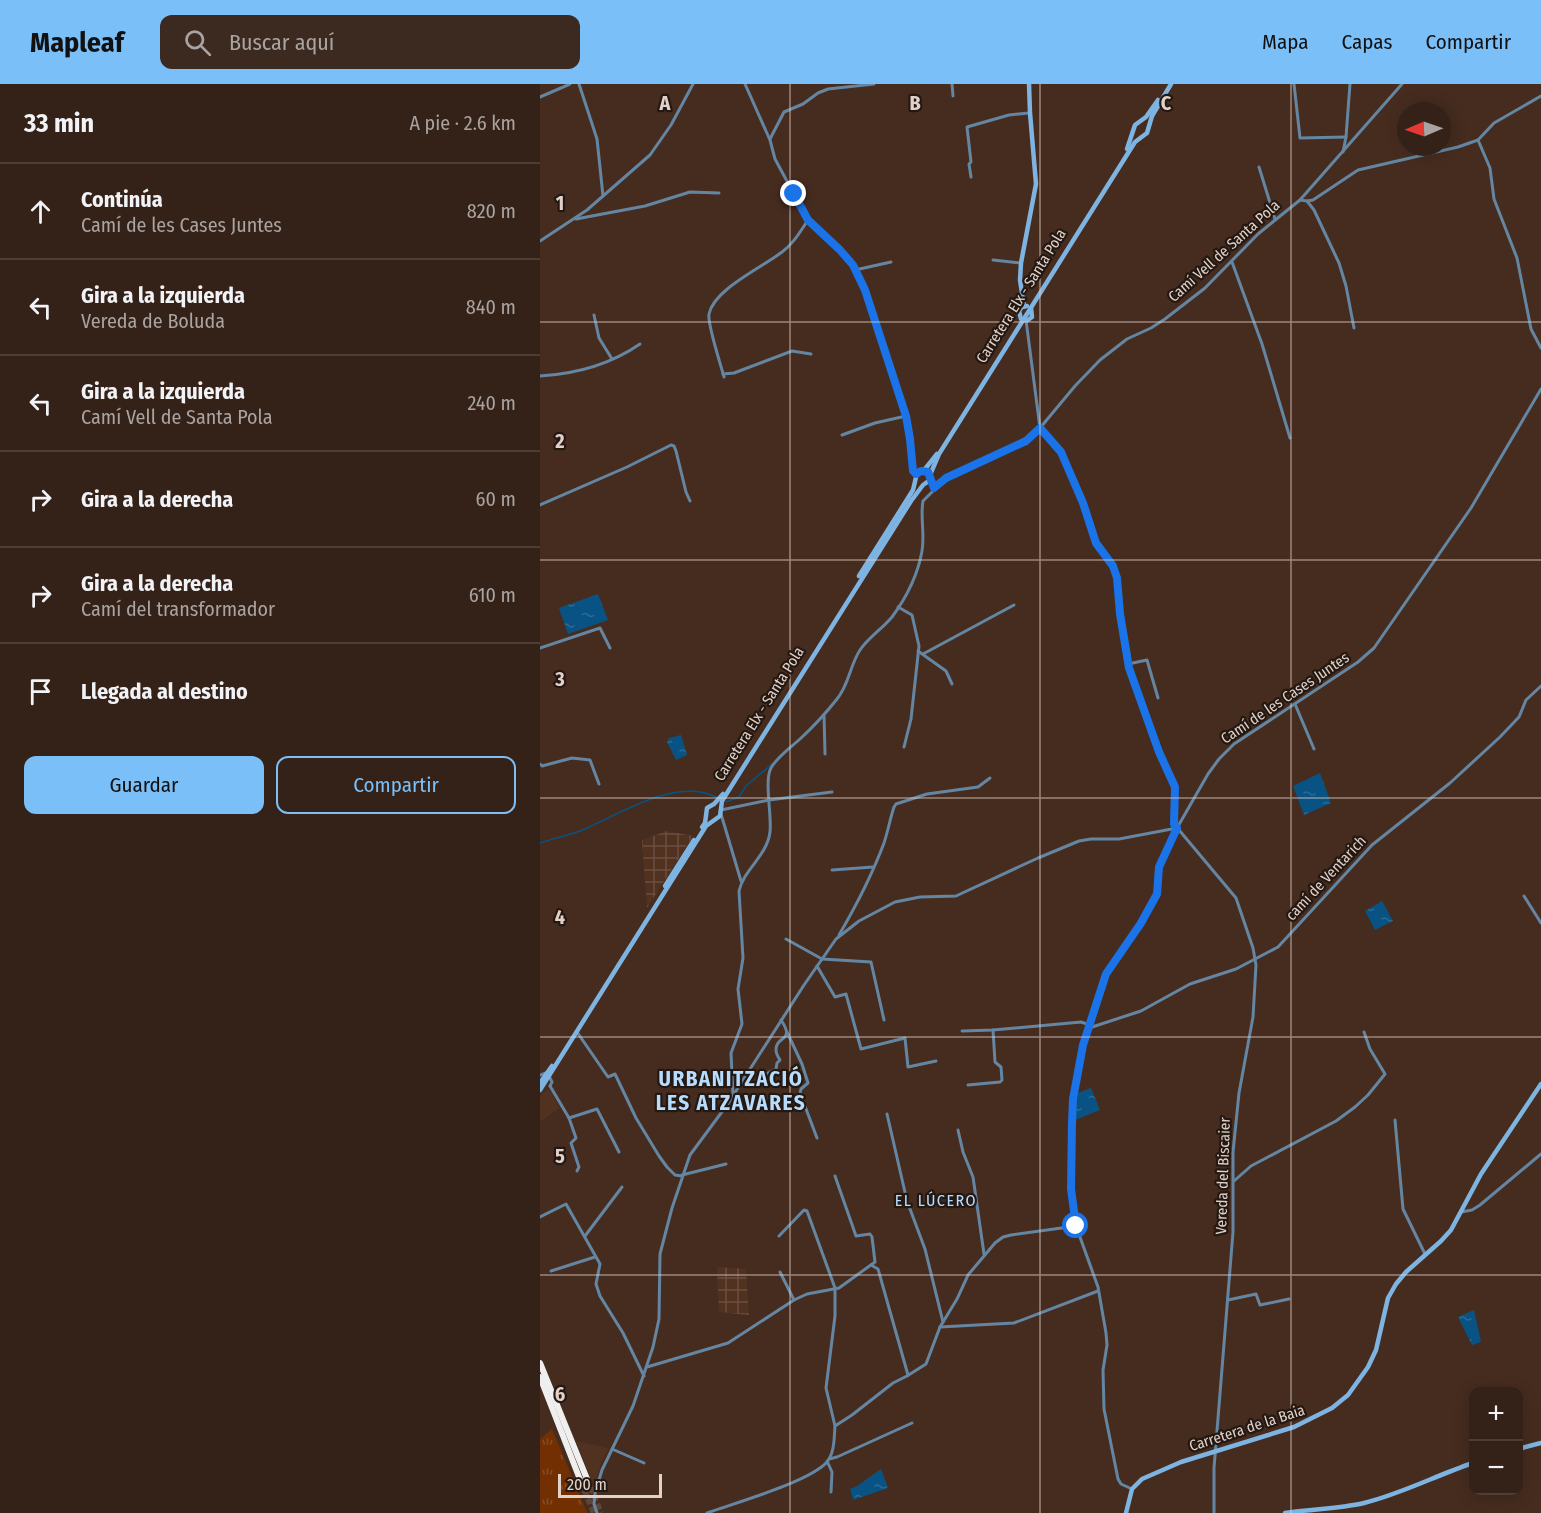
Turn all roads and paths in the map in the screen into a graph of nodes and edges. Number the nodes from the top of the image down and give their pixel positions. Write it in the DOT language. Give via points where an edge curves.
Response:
graph roads {
  1 [pos="570,84"];
  2 [pos="579,84"];
  3 [pos="693,84"];
  4 [pos="745,84"];
  5 [pos="874,84"];
  6 [pos="952,84"];
  7 [pos="1029,84"];
  8 [pos="1170,84"];
  9 [pos="1294,84"];
  10 [pos="1350,84"];
  11 [pos="1402,84"];
  12 [pos="953,96"];
  13 [pos="1541,96"];
  14 [pos="540,97"];
  15 [pos="1030,112"];
  16 [pos="1141,122"];
  17 [pos="1148,127"];
  18 [pos="1134,131"];
  19 [pos="1140,136"];
  20 [pos="1346,137"];
  21 [pos="770,140"];
  22 [pos="1478,140"];
  23 [pos="1342,153"];
  24 [pos="1259,167"];
  25 [pos="971,177"];
  26 [pos="719,193"];
  27 [pos="603,196"];
  28 [pos="1300,200"];
  29 [pos="1307,201"];
  30 [pos="1275,219"];
  31 [pos="572,220"];
  32 [pos="808,220"];
  33 [pos="540,241"];
  34 [pos="993,260"];
  35 [pos="891,262"];
  36 [pos="1232,262"];
  37 [pos="1021,263"];
  38 [pos="855,270"];
  39 [pos="1028,307"];
  40 [pos="594,315"];
  41 [pos="1023,320"];
  42 [pos="1354,328"];
  43 [pos="640,344"];
  44 [pos="1541,348"];
  45 [pos="811,354"];
  46 [pos="612,359"];
  47 [pos="540,376"];
  48 [pos="1541,389"];
  49 [pos="906,416"];
  50 [pos="1040,428"];
  51 [pos="842,435"];
  52 [pos="1290,438"];
  53 [pos="922,470"];
  54 [pos="916,474"];
  55 [pos="916,481"];
  56 [pos="927,481"];
  57 [pos="932,490"];
  58 [pos="690,501"];
  59 [pos="540,505"];
  60 [pos="1014,605"];
  61 [pos="898,607"];
  62 [pos="540,648"];
  63 [pos="610,648"];
  64 [pos="918,651"];
  65 [pos="923,654"];
  66 [pos="1128,664"];
  67 [pos="952,684"];
  68 [pos="1541,686"];
  69 [pos="1158,699"];
  70 [pos="1295,704"];
  71 [pos="824,715"];
  72 [pos="904,747"];
  73 [pos="1314,749"];
  74 [pos="825,754"];
  75 [pos="540,764"];
  76 [pos="990,778"];
  77 [pos="599,784"];
  78 [pos="832,792"];
  79 [pos="769,800"];
  80 [pos="714,804"];
  81 [pos="720,810"];
  82 [pos="706,816"];
  83 [pos="712,820"];
  84 [pos="1177,828"];
  85 [pos="873,867"];
  86 [pos="832,870"];
  87 [pos="741,881"];
  88 [pos="1524,897"];
  89 [pos="1541,923"];
  90 [pos="786,939"];
  91 [pos="836,939"];
  92 [pos="822,959"];
  93 [pos="1255,959"];
  94 [pos="817,966"];
  95 [pos="781,1020"];
  96 [pos="884,1020"];
  97 [pos="1089,1026"];
  98 [pos="993,1030"];
  99 [pos="962,1031"];
  100 [pos="577,1032"];
  101 [pos="787,1032"];
  102 [pos="1364,1032"];
  103 [pos="936,1061"];
  104 [pos="766,1074"];
  105 [pos="540,1075"];
  106 [pos="548,1075"];
  107 [pos="1541,1084"];
  108 [pos="968,1085"];
  109 [pos="550,1086"];
  110 [pos="540,1087"];
  111 [pos="732,1095"];
  112 [pos="886,1114"];
  113 [pos="569,1118"];
  114 [pos="1395,1120"];
  115 [pos="958,1130"];
  116 [pos="817,1138"];
  117 [pos="619,1152"];
  118 [pos="1541,1154"];
  119 [pos="726,1164"];
  120 [pos="577,1171"];
  121 [pos="682,1176"];
  122 [pos="835,1176"];
  123 [pos="1234,1181"];
  124 [pos="621,1187"];
  125 [pos="1460,1212"];
  126 [pos="540,1217"];
  127 [pos="1076,1226"];
  128 [pos="779,1236"];
  129 [pos="584,1237"];
  130 [pos="1426,1254"];
  131 [pos="984,1255"];
  132 [pos="595,1257"];
  133 [pos="872,1265"];
  134 [pos="551,1271"];
  135 [pos="780,1272"];
  136 [pos="835,1288"];
  137 [pos="1098,1292"];
  138 [pos="1289,1299"];
  139 [pos="794,1300"];
  140 [pos="1228,1300"];
  141 [pos="941,1324"];
  142 [pos="540,1363"];
  143 [pos="647,1366"];
  144 [pos="644,1376"];
  145 [pos="908,1376"];
  146 [pos="540,1377"];
  147 [pos="833,1414"];
  148 [pos="844,1420"];
  149 [pos="912,1423"];
  150 [pos="835,1426"];
  151 [pos="1541,1443"];
  152 [pos="1523,1448"];
  153 [pos="612,1449"];
  154 [pos="1215,1451"];
  155 [pos="828,1460"];
  156 [pos="644,1463"];
  157 [pos="1469,1464"];
  158 [pos="1132,1489"];
  159 [pos="831,1492"];
  160 [pos="597,1513"];
  161 [pos="707,1513"];
  162 [pos="1126,1513"];
  163 [pos="1214,1513"];
  164 [pos="1285,1513"];
  1 -- 14 [label="street"];
  2 -- 27 [label="street" via="597,139"];
  3 -- 27 [label="street" via="656,148"];
  4 -- 21 [label="street"];
  5 -- 21 [label="street" via="818,93 784,112"];
  6 -- 12 [label="street"];
  7 -- 15 [label="main road"];
  8 -- 16 [label="main road"];
  8 -- 17 [label="main road"];
  9 -- 20 [label="street" via="1300,138"];
  10 -- 20 [label="street"];
  11 -- 23 [label="street, Camí Vell de Santa Pola"];
  13 -- 22 [label="street" via="1494,123"];
  15 -- 25 [label="street" via="967,127"];
  15 -- 37 [label="main road" via="1036,184"];
  16 -- 17 [label="main road"];
  16 -- 18 [label="main road" via="1136,123"];
  17 -- 19 [label="main road" via="1147,133"];
  18 -- 19 [label="main road"];
  18 -- 39 [label="main road, Carretera Elx - Santa Pola" via="1129,147"];
  19 -- 39 [label="main road, Carretera Elx - Santa Pola"];
  20 -- 23 [label="street"];
  21 -- 32 [label="street" via="775,159"];
  22 -- 29 [label="street" via="1358,170"];
  22 -- 44 [label="street" via="1490,168 1494,199 1517,258 1531,329"];
  23 -- 28 [label="street, Camí Vell de Santa Pola"];
  24 -- 30 [label="street"];
  26 -- 31 [label="street" via="690,192 645,206"];
  27 -- 31 [label="street"];
  28 -- 29 [label="street"];
  28 -- 30 [label="street, Camí Vell de Santa Pola"];
  29 -- 42 [label="street" via="1339,262"];
  30 -- 36 [label="street, Camí Vell de Santa Pola"];
  31 -- 33 [label="street"];
  32 -- 38 [label="street"];
  32 -- 45 [label="street" via="782,252 737,281 712,305 708,316 723,375 792,351"];
  34 -- 37 [label="street"];
  35 -- 38 [label="street"];
  36 -- 50 [label="street, Camí Vell de Santa Pola" via="1185,304 1100,360"];
  36 -- 52 [label="street"];
  37 -- 39 [label="main road" via="1020,280"];
  38 -- 49 [label="street"];
  39 -- 41 [label="main road, Carretera Elx - Santa Pola"];
  39 -- 41 [label="main road" via="1019,311"];
  40 -- 46 [label="street" via="598,338"];
  41 -- 50 [label="street"];
  41 -- 53 [label="main road, Carretera Elx - Santa Pola"];
  41 -- 56 [label="main road, Carretera Elx - Santa Pola" via="939,454"];
  43 -- 46 [label="street"];
  46 -- 47 [label="street" via="580,371"];
  48 -- 70 [label="street, Camí de les Cases Juntes" via="1471,508 1374,648"];
  49 -- 51 [label="street"];
  49 -- 54 [label="street"];
  50 -- 57 [label="street, Camí Vell de Santa Pola" via="1026,441 946,478"];
  50 -- 66 [label="street" via="1061,452 1096,543 1113,566"];
  53 -- 54 [label="main road, Carretera Elx - Santa Pola"];
  53 -- 56 [label="main road"];
  54 -- 55 [label="main road"];
  55 -- 56 [label="main road"];
  55 -- 80 [label="main road, Carretera Elx - Santa Pola" via="832,621"];
  56 -- 57 [label="street"];
  56 -- 81 [label="main road, Carretera Elx - Santa Pola" via="815,651"];
  57 -- 61 [label="street" via="922,506 924,536 919,563"];
  58 -- 59 [label="street" via="671,445"];
  60 -- 65 [label="street"];
  61 -- 64 [label="street" via="912,615"];
  61 -- 71 [label="street" via="868,639 839,698"];
  62 -- 63 [label="street" via="600,628"];
  64 -- 65 [label="street"];
  64 -- 72 [label="street"];
  65 -- 67 [label="street" via="946,671"];
  66 -- 69 [label="street" via="1147,660"];
  66 -- 84 [label="street" via="1175,787"];
  68 -- 93 [label="street, camí de Ventarich" via="1526,699 1519,717 1500,737 1449,784 1372,845 1278,947"];
  70 -- 73 [label="street"];
  70 -- 84 [label="street, Camí de les Cases Juntes" via="1234,744 1219,759"];
  71 -- 74 [label="street"];
  71 -- 79 [label="street" via="772,766"];
  75 -- 77 [label="street" via="572,758 590,760"];
  76 -- 85 [label="street" via="978,787 927,794 896,804"];
  78 -- 79 [label="street"];
  79 -- 81 [label="street"];
  79 -- 87 [label="street" via="768,841"];
  80 -- 81 [label="main road"];
  80 -- 82 [label="main road" via="707,808"];
  81 -- 83 [label="main road" via="717,819"];
  81 -- 87 [label="street"];
  82 -- 83 [label="main road"];
  82 -- 106 [label="main road" via="701,830"];
  83 -- 100 [label="main road"];
  84 -- 91 [label="street" via="1132,837 1079,841 956,896 896,902 859,921"];
  84 -- 93 [label="street, Vereda del Biscaier" via="1236,898"];
  84 -- 97 [label="street, Camí de les Cases Juntes" via="1159,867 1157,894 1106,974"];
  85 -- 86 [label="street"];
  85 -- 91 [label="street"];
  87 -- 111 [label="street" via="738,901 743,958 738,989 742,1024 731,1053"];
  88 -- 89 [label="street"];
  90 -- 92 [label="street"];
  91 -- 92 [label="street"];
  92 -- 94 [label="street"];
  92 -- 96 [label="street" via="871,962"];
  93 -- 97 [label="street, camí de Ventarich" via="1190,984 1141,1011"];
  93 -- 123 [label="street, Vereda del Biscaier" via="1253,1017 1233,1152"];
  94 -- 95 [label="street"];
  94 -- 103 [label="street" via="835,998 846,994 861,1049 904,1038 908,1067"];
  95 -- 101 [label="street"];
  95 -- 111 [label="street"];
  97 -- 98 [label="street" via="1081,1022"];
  97 -- 127 [label="street, Camí de les Cases Juntes" via="1078,1065 1072,1123 1071,1189"];
  98 -- 99 [label="street"];
  98 -- 108 [label="street" via="995,1062 1001,1067 1002,1080"];
  100 -- 106 [label="main road"];
  100 -- 121 [label="street" via="608,1077 615,1074 636,1118 667,1167"];
  101 -- 104 [label="street" via="776,1047 780,1060 776,1069"];
  101 -- 116 [label="street" via="806,1075 808,1083 800,1093"];
  102 -- 123 [label="street" via="1385,1074 1368,1095 1336,1121 1251,1166"];
  105 -- 106 [label="street"];
  106 -- 109 [label="street"];
  106 -- 110 [label="main road"];
  107 -- 125 [label="main road, Carretera de la Baia"];
  109 -- 110 [label="street"];
  109 -- 113 [label="street"];
  111 -- 121 [label="street" via="690,1155"];
  112 -- 141 [label="street" via="906,1201 925,1249"];
  113 -- 117 [label="street" via="597,1109"];
  113 -- 120 [label="street" via="576,1138 571,1143"];
  114 -- 130 [label="street" via="1403,1209"];
  115 -- 131 [label="street" via="973,1177"];
  118 -- 125 [label="street" via="1480,1205"];
  119 -- 121 [label="street"];
  121 -- 143 [label="street" via="660,1254 659,1319"];
  122 -- 133 [label="street" via="856,1236 872,1237"];
  123 -- 140 [label="street, Vereda del Biscaier"];
  124 -- 129 [label="street"];
  125 -- 130 [label="main road, Carretera de la Baia" via="1451,1230"];
  126 -- 129 [label="street" via="566,1204"];
  127 -- 131 [label="street" via="1003,1237"];
  127 -- 137 [label="street, Camí de les Cases Juntes"];
  128 -- 136 [label="street" via="804,1210 807,1212"];
  129 -- 132 [label="street"];
  130 -- 154 [label="main road, Carretera de la Baia" via="1406,1272 1388,1298 1376,1350 1348,1395 1325,1413 1294,1427"];
  131 -- 141 [label="street" via="968,1275"];
  132 -- 134 [label="street"];
  132 -- 144 [label="street" via="600,1264 596,1284 600,1296"];
  133 -- 136 [label="street"];
  133 -- 145 [label="street" via="878,1269"];
  135 -- 139 [label="street"];
  136 -- 139 [label="street"];
  136 -- 147 [label="street" via="836,1316 826,1388"];
  137 -- 141 [label="street" via="1014,1323"];
  137 -- 158 [label="street, Camí de les Cases Juntes" via="1107,1345 1103,1370 1106,1425 1118,1479"];
  138 -- 140 [label="street" via="1260,1305 1256,1294"];
  139 -- 143 [label="street" via="728,1343"];
  140 -- 154 [label="street, Vereda del Biscaier"];
  141 -- 145 [label="street" via="926,1364"];
  142 -- 146 [label="highway" via="584,1481"];
  143 -- 144 [label="street"];
  144 -- 153 [label="street"];
  145 -- 148 [label="street" via="892,1383"];
  147 -- 148 [label="street"];
  147 -- 150 [label="street"];
  148 -- 150 [label="street"];
  149 -- 155 [label="street"];
  150 -- 155 [label="street"];
  151 -- 152 [label="main road"];
  153 -- 156 [label="street"];
  153 -- 160 [label="street" via="595,1493"];
  154 -- 158 [label="main road, Carretera de la Baia" via="1160,1470"];
  154 -- 163 [label="street, Vereda del Biscaier"];
  155 -- 159 [label="street"];
  155 -- 161 [label="street" via="788,1485"];
  157 -- 164 [label="main road" via="1365,1503"];
  158 -- 162 [label="main road"];
}
